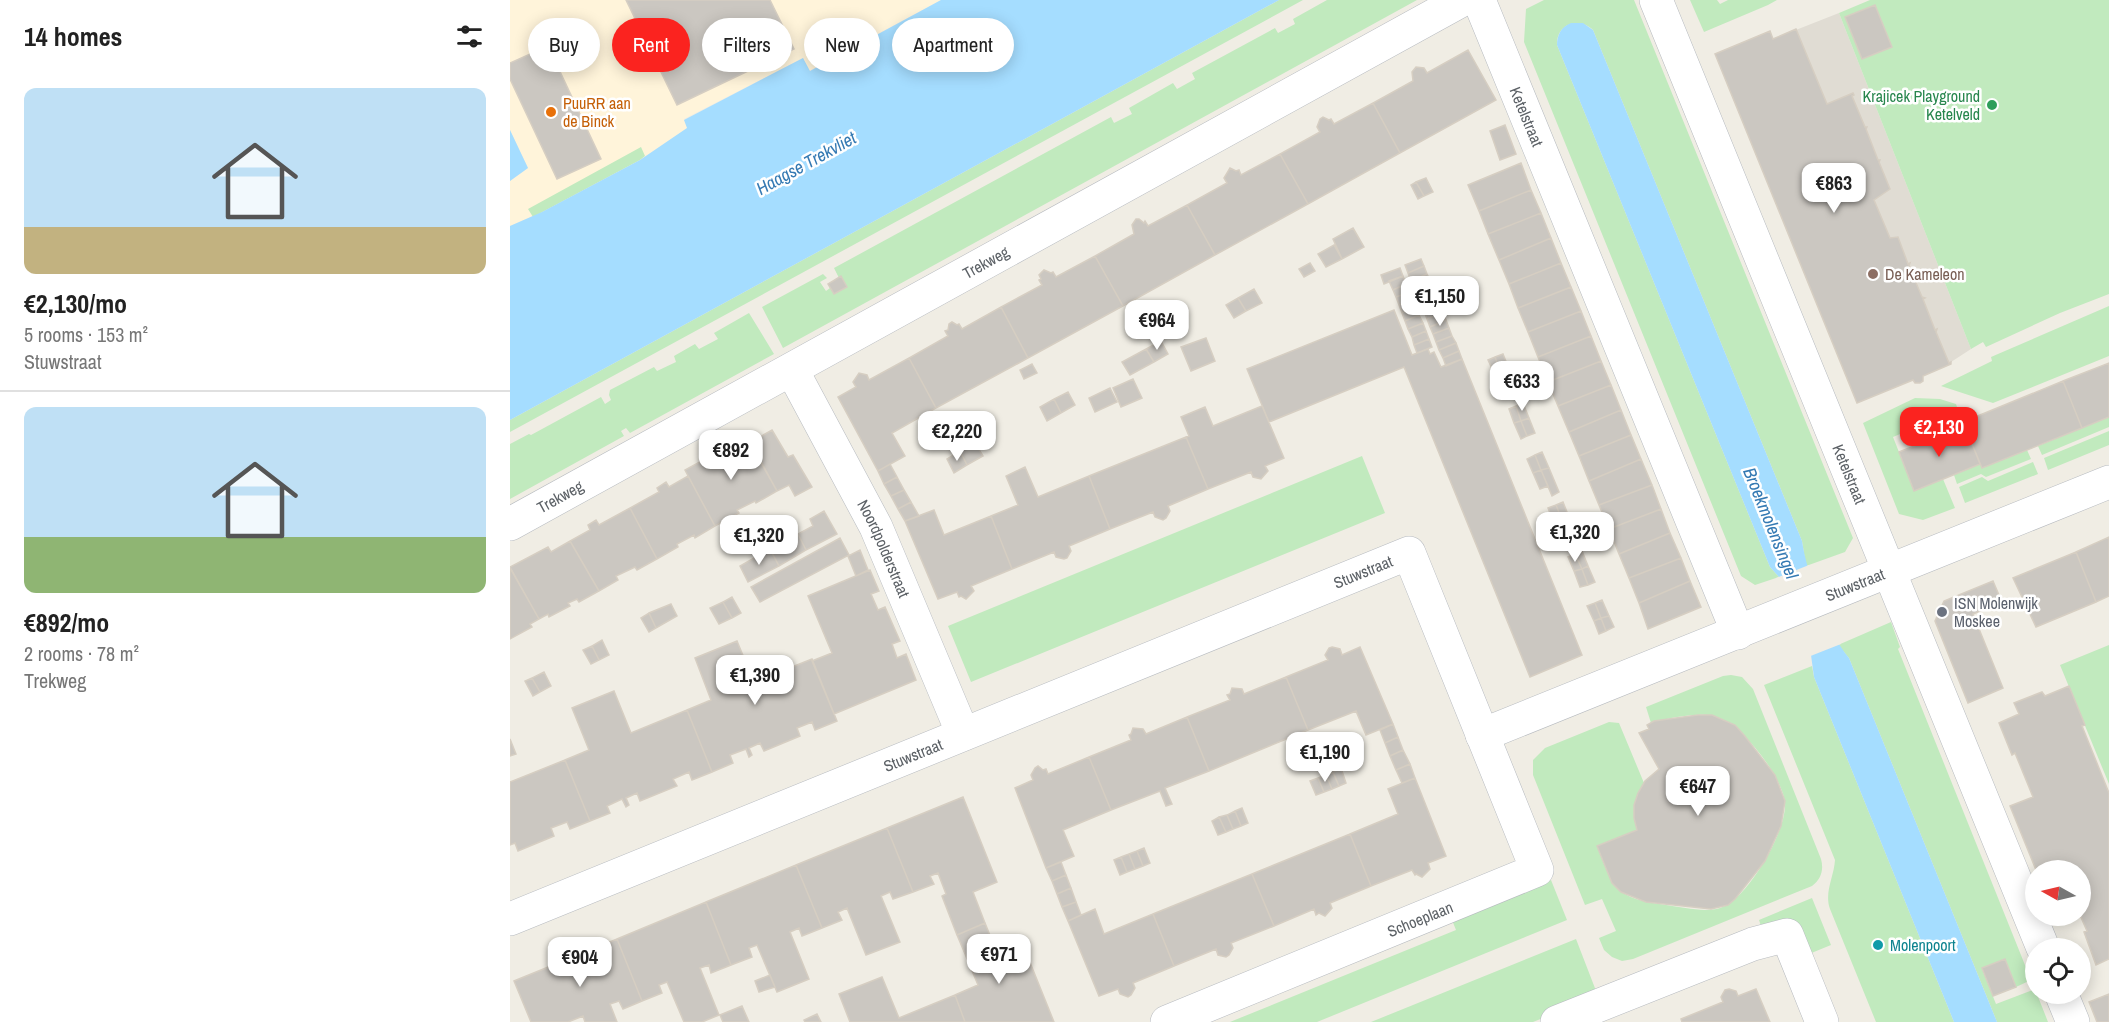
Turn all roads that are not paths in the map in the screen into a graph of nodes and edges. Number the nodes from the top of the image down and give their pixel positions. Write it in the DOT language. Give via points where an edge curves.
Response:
graph roads {
  1 [pos="1462,0"];
  2 [pos="1479,0"];
  3 [pos="1656,0"];
  4 [pos="792,370"];
  5 [pos="2109,482"];
  6 [pos="510,524"];
  7 [pos="1890,571"];
  8 [pos="1738,633"];
  9 [pos="963,734"];
  10 [pos="1482,735"];
  11 [pos="510,919"];
  12 [pos="2039,938"];
  13 [pos="2066,1004"];
  14 [pos="1167,1022"];
  15 [pos="1557,1022"];
  16 [pos="1822,1022"];
  17 [pos="2073,1022"];
  1 -- 4 [label="street, Trekweg"];
  2 -- 8 [label="street, Ketelstraat"];
  3 -- 7 [label="street, Ketelstraat"];
  4 -- 6 [label="street, Trekweg"];
  4 -- 9 [label="street, Noordpolderstraat" via="876,526"];
  5 -- 7 [label="street, Stuwstraat"];
  7 -- 8 [label="street, Stuwstraat"];
  7 -- 12 [label="street, Ketelstraat"];
  8 -- 10 [label="street, Stuwstraat"];
  9 -- 10 [label="street, Stuwstraat" via="1409,553"];
  9 -- 11 [label="street, Stuwstraat"];
  10 -- 14 [label="street, Schoeplaan" via="1537,870"];
  13 -- 17 [label="street"];
  15 -- 16 [label="street" via="1754,944 1787,935"];
}
